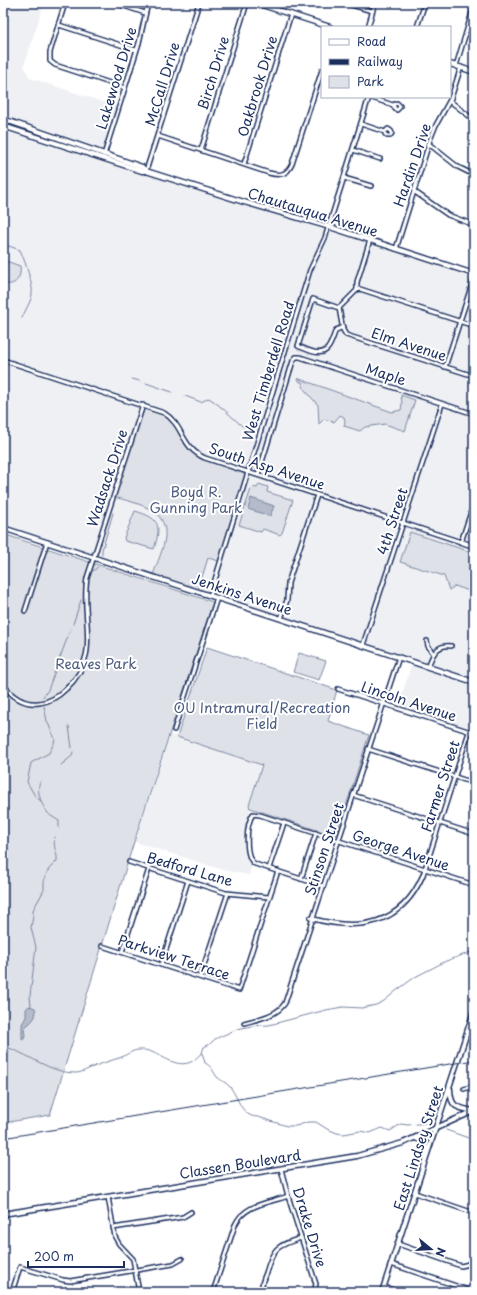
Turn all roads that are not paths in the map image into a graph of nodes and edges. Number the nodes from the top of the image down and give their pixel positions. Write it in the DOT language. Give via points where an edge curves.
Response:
graph roads {
  1 [pos="65,3"];
  2 [pos="115,3"];
  3 [pos="148,3"];
  4 [pos="199,3"];
  5 [pos="247,3"];
  6 [pos="256,3"];
  7 [pos="345,3"];
  8 [pos="375,3"];
  9 [pos="425,3"];
  10 [pos="269,5"];
  11 [pos="474,6"];
  12 [pos="372,11"];
  13 [pos="146,13"];
  14 [pos="291,14"];
  15 [pos="59,25"];
  16 [pos="327,26"];
  17 [pos="368,26"];
  18 [pos="417,26"];
  19 [pos="136,50"];
  20 [pos="451,64"];
  21 [pos="456,66"];
  22 [pos="461,67"];
  23 [pos="474,72"];
  24 [pos="321,73"];
  25 [pos="125,88"];
  26 [pos="369,98"];
  27 [pos="372,98"];
  28 [pos="451,98"];
  29 [pos="451,98"];
  30 [pos="450,101"];
  31 [pos="393,105"];
  32 [pos="3,119"];
  33 [pos="474,120"];
  34 [pos="361,124"];
  35 [pos="3,126"];
  36 [pos="385,132"];
  37 [pos="158,136"];
  38 [pos="429,144"];
  39 [pos="201,150"];
  40 [pos="353,150"];
  41 [pos="104,156"];
  42 [pos="380,159"];
  43 [pos="244,164"];
  44 [pos="146,171"];
  45 [pos="474,175"];
  46 [pos="344,178"];
  47 [pos="371,186"];
  48 [pos="414,192"];
  49 [pos="474,224"];
  50 [pos="329,227"];
  51 [pos="370,240"];
  52 [pos="396,249"];
  53 [pos="474,274"];
  54 [pos="474,278"];
  55 [pos="357,290"];
  56 [pos="339,308"];
  57 [pos="460,321"];
  58 [pos="474,326"];
  59 [pos="342,327"];
  60 [pos="3,360"];
  61 [pos="445,367"];
  62 [pos="474,376"];
  63 [pos="442,404"];
  64 [pos="143,405"];
  65 [pos="474,414"];
  66 [pos="249,473"];
  67 [pos="258,475"];
  68 [pos="317,495"];
  69 [pos="474,503"];
  70 [pos="403,523"];
  71 [pos="3,528"];
  72 [pos="47,542"];
  73 [pos="461,542"];
  74 [pos="474,546"];
  75 [pos="93,557"];
  76 [pos="210,596"];
  77 [pos="217,598"];
  78 [pos="25,611"];
  79 [pos="281,619"];
  80 [pos="427,641"];
  81 [pos="363,645"];
  82 [pos="451,646"];
  83 [pos="433,653"];
  84 [pos="399,657"];
  85 [pos="428,667"];
  86 [pos="474,682"];
  87 [pos="3,683"];
  88 [pos="338,689"];
  89 [pos="383,704"];
  90 [pos="174,730"];
  91 [pos="469,732"];
  92 [pos="474,733"];
  93 [pos="368,749"];
  94 [pos="455,777"];
  95 [pos="474,783"];
  96 [pos="353,795"];
  97 [pos="284,823"];
  98 [pos="440,823"];
  99 [pos="316,833"];
  100 [pos="474,834"];
  101 [pos="338,841"];
  102 [pos="129,862"];
  103 [pos="269,868"];
  104 [pos="149,869"];
  105 [pos="425,870"];
  106 [pos="278,871"];
  107 [pos="301,879"];
  108 [pos="188,881"];
  109 [pos="474,885"];
  110 [pos="323,886"];
  111 [pos="228,893"];
  112 [pos="269,897"];
  113 [pos="311,918"];
  114 [pos="102,946"];
  115 [pos="122,952"];
  116 [pos="161,965"];
  117 [pos="200,977"];
  118 [pos="474,1011"];
  119 [pos="244,1023"];
  120 [pos="450,1088"];
  121 [pos="474,1088"];
  122 [pos="464,1089"];
  123 [pos="474,1111"];
  124 [pos="435,1128"];
  125 [pos="414,1138"];
  126 [pos="427,1152"];
  127 [pos="281,1169"];
  128 [pos="415,1193"];
  129 [pos="288,1196"];
  130 [pos="108,1197"];
  131 [pos="191,1212"];
  132 [pos="474,1213"];
  133 [pos="3,1214"];
  134 [pos="113,1228"];
  135 [pos="301,1238"];
  136 [pos="398,1244"];
  137 [pos="474,1254"];
  138 [pos="182,1259"];
  139 [pos="391,1264"];
  140 [pos="136,1271"];
  141 [pos="384,1287"];
  142 [pos="12,1292"];
  143 [pos="139,1292"];
  144 [pos="213,1292"];
  145 [pos="262,1292"];
  146 [pos="314,1292"];
  147 [pos="382,1292"];
  148 [pos="400,1292"];
  149 [pos="474,1292"];
  1 -- 15 [label="street"];
  2 -- 13 [label="street"];
  3 -- 13 [label="street, Lakewood Drive"];
  4 -- 37 [label="street, McCall Drive"];
  5 -- 39 [label="street, Birch Drive"];
  6 -- 10 [label="street"];
  7 -- 12 [label="street"];
  8 -- 12 [label="street"];
  9 -- 18 [label="street"];
  10 -- 14 [label="street"];
  11 -- 21 [label="street"];
  12 -- 17 [label="street"];
  13 -- 19 [label="street, Lakewood Drive"];
  14 -- 16 [label="street"];
  14 -- 43 [label="street, Oakbrook Drive"];
  15 -- 19 [label="street"];
  15 -- 25 [label="street" via="50,52 50,61 55,65"];
  19 -- 25 [label="street, Lakewood Drive"];
  20 -- 21 [label="street"];
  21 -- 22 [label="street"];
  22 -- 23 [label="street"];
  22 -- 29 [label="street, Hardin Drive"];
  24 -- 43 [label="street" via="292,164 286,172 277,175"];
  25 -- 41 [label="street, Lakewood Drive"];
  26 -- 34 [label="street, West Timberdell Road"];
  27 -- 31 [label="street, West Timberdell Road"];
  28 -- 30 [label="street, Hardin Drive"];
  30 -- 33 [label="street"];
  30 -- 38 [label="street, Hardin Drive" via="436,125"];
  32 -- 41 [label="street, Chautauqua Avenue"];
  34 -- 36 [label="street"];
  34 -- 40 [label="street, West Timberdell Road"];
  35 -- 41 [label="street, Chautauqua Avenue"];
  37 -- 39 [label="street"];
  37 -- 44 [label="street, McCall Drive"];
  38 -- 45 [label="street" via="458,167"];
  38 -- 48 [label="street, Hardin Drive"];
  39 -- 43 [label="street"];
  40 -- 42 [label="street"];
  40 -- 46 [label="street, West Timberdell Road"];
  41 -- 44 [label="street, Chautauqua Avenue" via="142,167"];
  44 -- 50 [label="street, Chautauqua Avenue"];
  46 -- 47 [label="street"];
  46 -- 50 [label="street, West Timberdell Road"];
  48 -- 49 [label="street" via="448,215"];
  48 -- 52 [label="street, Hardin Drive"];
  50 -- 51 [label="street, Chautauqua Avenue"];
  50 -- 66 [label="street, West Timberdell Road" via="310,270"];
  51 -- 52 [label="street, Chautauqua Avenue"];
  51 -- 55 [label="street" via="357,282"];
  52 -- 53 [label="street, Chautauqua Avenue"];
  54 -- 57 [label="street"];
  55 -- 56 [label="street"];
  55 -- 57 [label="street"];
  56 -- 59 [label="street"];
  56 -- 59 [label="street" via="313,299 298,346 322,353 328,348 336,330"];
  57 -- 58 [label="street"];
  57 -- 61 [label="street"];
  59 -- 61 [label="street, Elm Avenue" via="349,337"];
  60 -- 64 [label="street, South Asp Avenue"];
  61 -- 62 [label="street, Elm Avenue"];
  63 -- 65 [label="street, Maple"];
  63 -- 67 [label="street, Maple" via="296,357"];
  63 -- 70 [label="street, 4th Street"];
  64 -- 66 [label="street, South Asp Avenue" via="172,418 191,450 200,456"];
  64 -- 75 [label="street, Wadsack Drive"];
  66 -- 67 [label="street, South Asp Avenue"];
  66 -- 76 [label="street, West Timberdell Road"];
  67 -- 68 [label="street, South Asp Avenue"];
  68 -- 70 [label="street, South Asp Avenue"];
  68 -- 79 [label="street" via="288,583 287,600"];
  69 -- 73 [label="street"];
  70 -- 73 [label="street, South Asp Avenue"];
  70 -- 81 [label="street, 4th Street"];
  71 -- 72 [label="street, Jenkins Avenue"];
  72 -- 75 [label="street, Jenkins Avenue"];
  72 -- 78 [label="street"];
  73 -- 74 [label="street, South Asp Avenue"];
  75 -- 76 [label="street, Jenkins Avenue"];
  75 -- 87 [label="street, Wadsack Drive" via="85,597 88,648 86,658 70,685 51,699 30,703 18,699"];
  76 -- 77 [label="street, Jenkins Avenue"];
  77 -- 79 [label="street, Jenkins Avenue"];
  77 -- 90 [label="street"];
  79 -- 81 [label="street, Jenkins Avenue"];
  80 -- 83 [label="street"];
  81 -- 84 [label="street, Jenkins Avenue"];
  82 -- 83 [label="street" via="441,647"];
  83 -- 85 [label="street"];
  84 -- 85 [label="street, Jenkins Avenue"];
  84 -- 89 [label="street, Stinson Street"];
  85 -- 86 [label="street, Jenkins Avenue"];
  88 -- 89 [label="street, Lincoln Avenue"];
  89 -- 91 [label="street, Lincoln Avenue"];
  89 -- 93 [label="street, Stinson Street"];
  91 -- 92 [label="street, Lincoln Avenue"];
  91 -- 94 [label="street, Farmer Street"];
  93 -- 94 [label="street"];
  93 -- 96 [label="street, Stinson Street"];
  94 -- 95 [label="street"];
  94 -- 98 [label="street, Farmer Street"];
  96 -- 98 [label="street"];
  96 -- 101 [label="street, Stinson Street"];
  97 -- 99 [label="street, George Avenue"];
  97 -- 103 [label="street"];
  97 -- 103 [label="street, George Avenue" via="257,814 252,816 248,827 250,858 253,863"];
  98 -- 100 [label="street"];
  98 -- 105 [label="street, Farmer Street"];
  99 -- 101 [label="street, George Avenue"];
  99 -- 107 [label="street"];
  101 -- 105 [label="street, George Avenue"];
  101 -- 110 [label="street, Stinson Street"];
  102 -- 104 [label="street, Bedford Lane"];
  103 -- 106 [label="street"];
  104 -- 108 [label="street, Bedford Lane"];
  104 -- 115 [label="street"];
  105 -- 109 [label="street, George Avenue"];
  105 -- 113 [label="street, Farmer Street" via="418,888 410,898 398,910 379,920 344,925"];
  106 -- 107 [label="street"];
  106 -- 112 [label="street"];
  107 -- 110 [label="street"];
  108 -- 111 [label="street, Bedford Lane"];
  108 -- 116 [label="street"];
  110 -- 113 [label="street, Stinson Street"];
  111 -- 112 [label="street, Bedford Lane"];
  111 -- 117 [label="street"];
  112 -- 117 [label="street, Parkview Terrace" via="239,990"];
  113 -- 119 [label="street, Stinson Street" via="284,1005 275,1013"];
  114 -- 115 [label="street, Parkview Terrace"];
  115 -- 116 [label="street, Parkview Terrace"];
  116 -- 117 [label="street, Parkview Terrace"];
  118 -- 120 [label="street, East Lindsey Street"];
  120 -- 123 [label="street" via="454,1105"];
  120 -- 124 [label="street, East Lindsey Street"];
  121 -- 122 [label="street"];
  123 -- 124 [label="street, Classen Boulevard"];
  124 -- 125 [label="street, Classen Boulevard"];
  124 -- 126 [label="street, East Lindsey Street"];
  125 -- 126 [label="street" via="424,1141"];
  125 -- 127 [label="street, Classen Boulevard" via="357,1156"];
  126 -- 128 [label="street, East Lindsey Street"];
  127 -- 129 [label="street, Drake Drive"];
  127 -- 130 [label="street, Classen Boulevard"];
  128 -- 132 [label="street"];
  128 -- 136 [label="street, East Lindsey Street"];
  129 -- 135 [label="street, Drake Drive"];
  129 -- 144 [label="street" via="251,1208 240,1216"];
  130 -- 133 [label="street, Classen Boulevard"];
  130 -- 134 [label="street"];
  131 -- 134 [label="street" via="183,1217"];
  134 -- 140 [label="street" via="117,1242 132,1258"];
  135 -- 145 [label="street" via="283,1244 274,1252 261,1287"];
  135 -- 146 [label="street, Drake Drive" via="315,1281"];
  136 -- 137 [label="street" via="461,1266 469,1264"];
  136 -- 139 [label="street, East Lindsey Street"];
  138 -- 140 [label="street" via="173,1264"];
  139 -- 141 [label="street, East Lindsey Street"];
  139 -- 149 [label="street"];
  140 -- 142 [label="street" via="70,1281 20,1267"];
  140 -- 143 [label="street"];
  141 -- 147 [label="street, East Lindsey Street"];
  141 -- 148 [label="street"];
}
